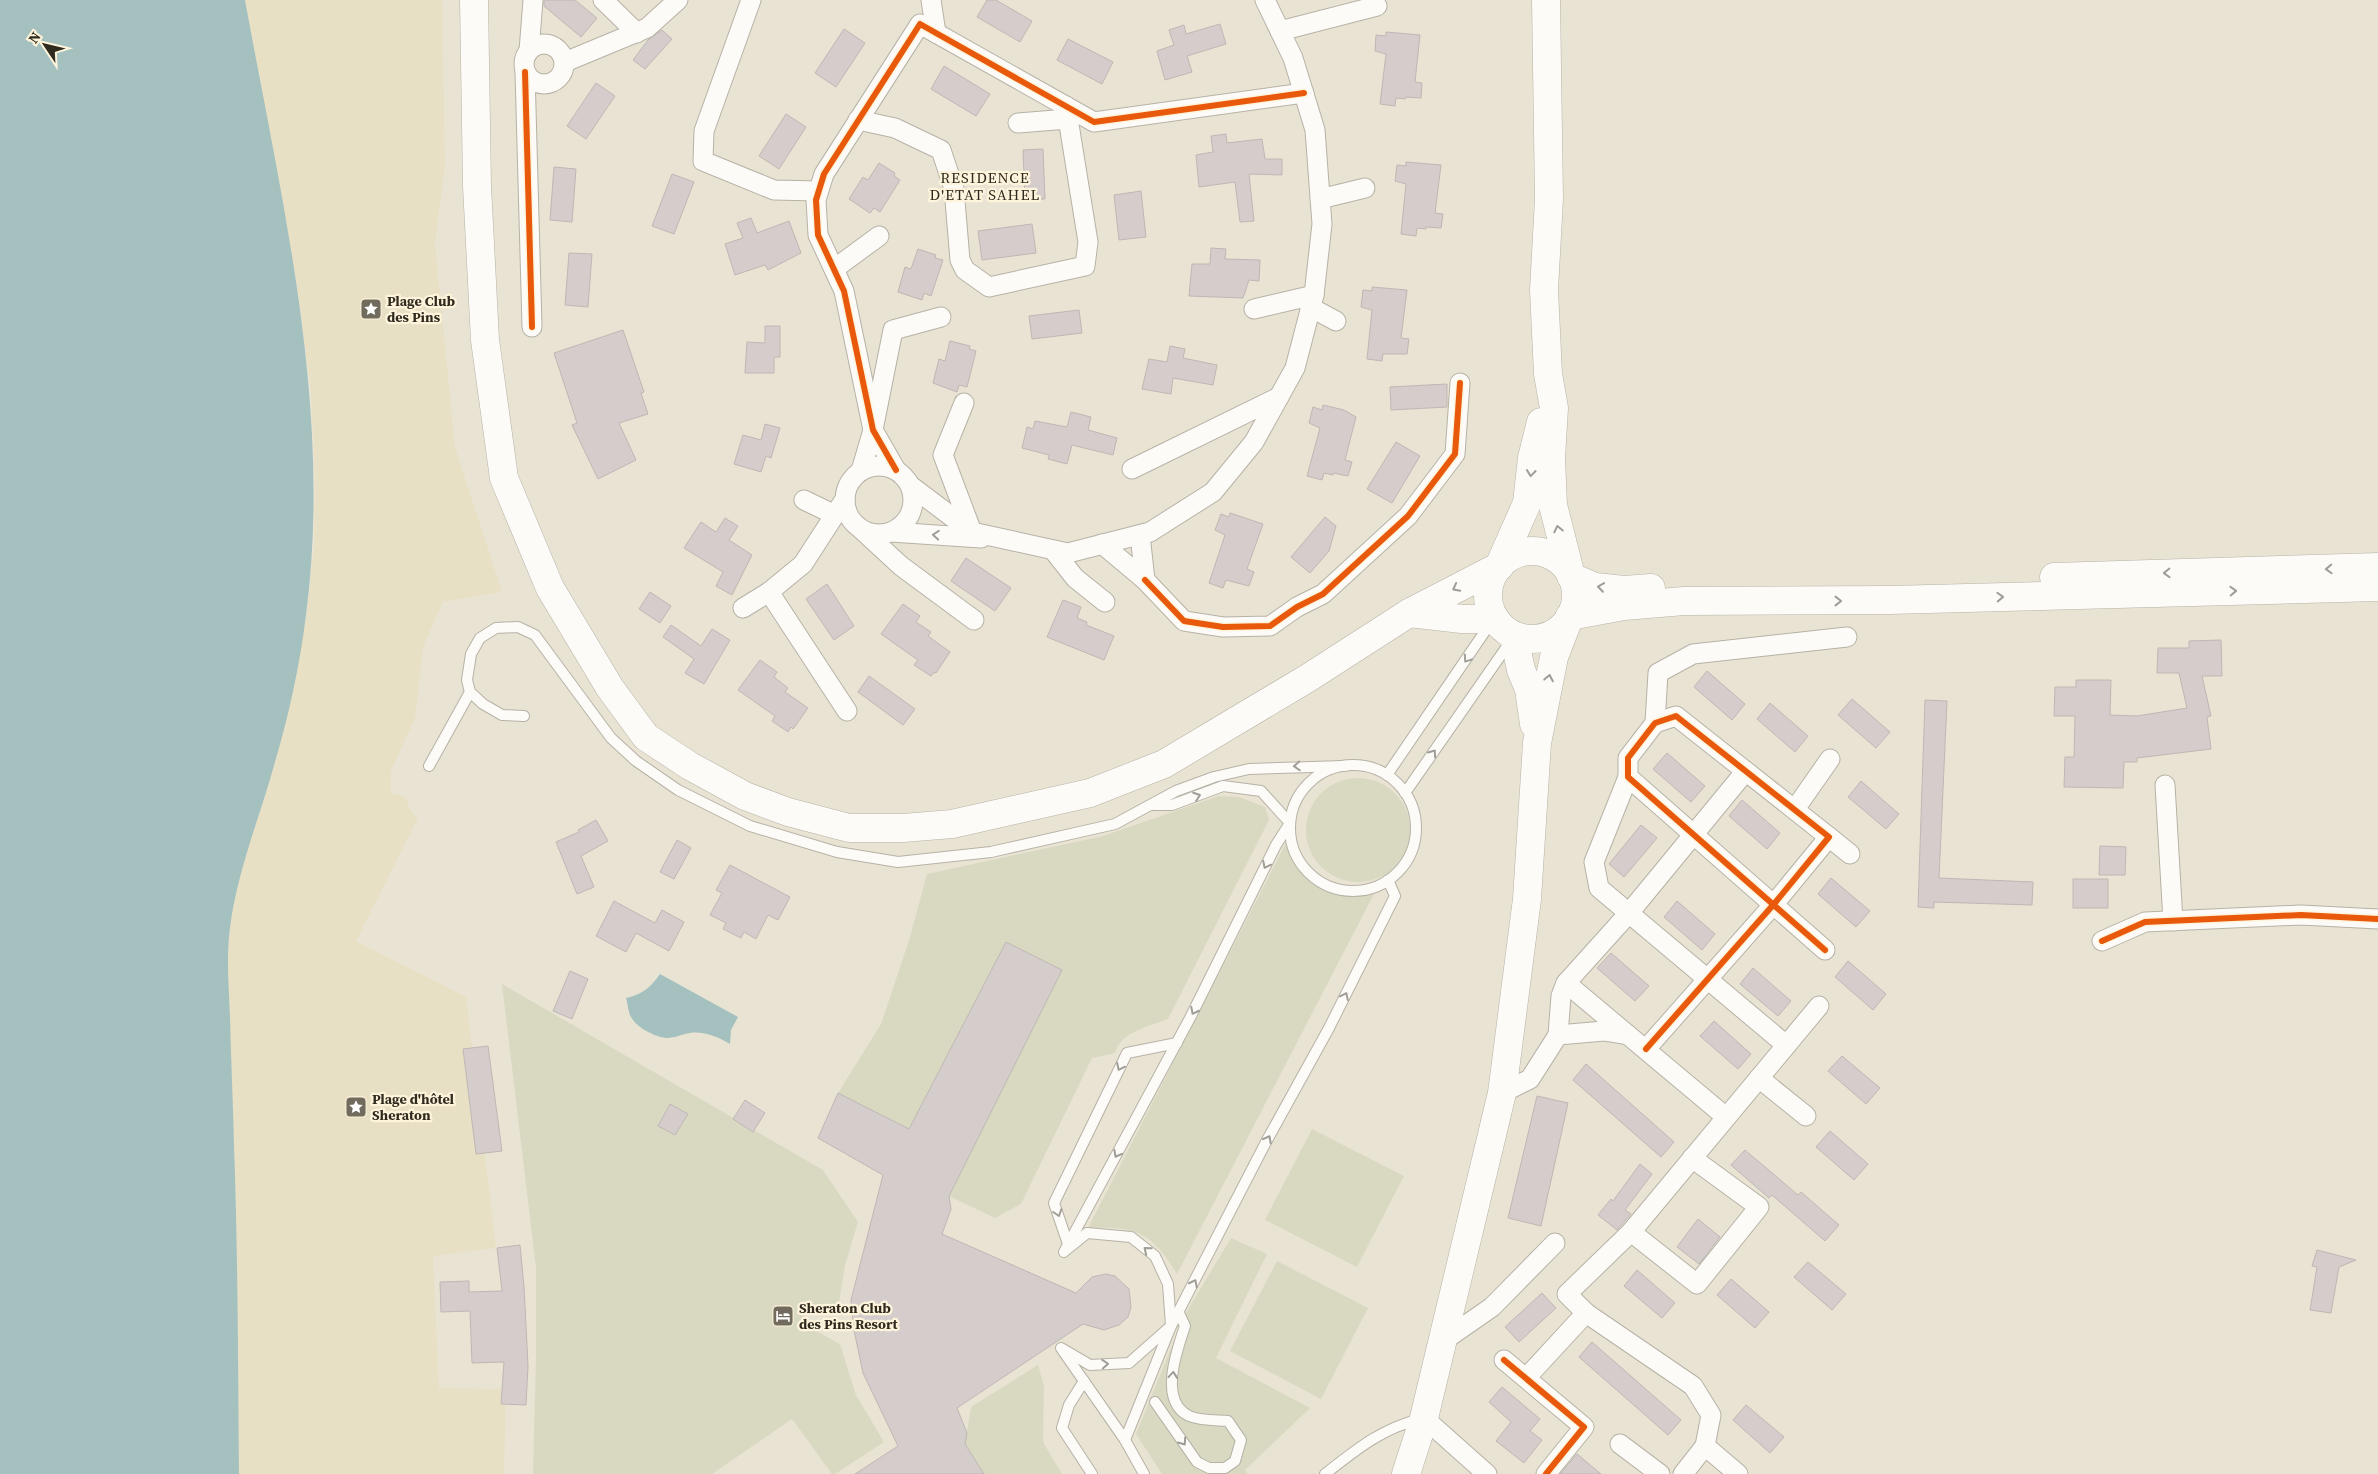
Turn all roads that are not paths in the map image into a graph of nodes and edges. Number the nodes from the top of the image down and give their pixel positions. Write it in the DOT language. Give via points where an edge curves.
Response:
graph roads {
  1 [pos="474,0"];
  2 [pos="533,0"];
  3 [pos="603,0"];
  4 [pos="678,0"];
  5 [pos="750,0"];
  6 [pos="931,0"];
  7 [pos="1265,0"];
  8 [pos="1546,0"];
  9 [pos="1377,6"];
  10 [pos="1280,31"];
  11 [pos="637,33"];
  12 [pos="936,33"];
  13 [pos="528,51"];
  14 [pos="565,62"];
  15 [pos="525,72"];
  16 [pos="546,85"];
  17 [pos="1304,92"];
  18 [pos="1067,113"];
  19 [pos="526,115"];
  20 [pos="858,120"];
  21 [pos="1018,123"];
  22 [pos="1365,188"];
  23 [pos="818,191"];
  24 [pos="1320,199"];
  25 [pos="879,236"];
  26 [pos="834,269"];
  27 [pos="1312,301"];
  28 [pos="1254,309"];
  29 [pos="941,317"];
  30 [pos="1336,322"];
  31 [pos="532,327"];
  32 [pos="1548,374"];
  33 [pos="1460,383"];
  34 [pos="1278,397"];
  35 [pos="964,402"];
  36 [pos="873,430"];
  37 [pos="1132,469"];
  38 [pos="862,470"];
  39 [pos="896,470"];
  40 [pos="911,486"];
  41 [pos="845,499"];
  42 [pos="804,500"];
  43 [pos="835,515"];
  44 [pos="859,528"];
  45 [pos="891,532"];
  46 [pos="972,532"];
  47 [pos="1140,535"];
  48 [pos="1002,540"];
  49 [pos="1102,544"];
  50 [pos="1053,550"];
  51 [pos="1500,565"];
  52 [pos="2378,567"];
  53 [pos="1571,576"];
  54 [pos="1145,580"];
  55 [pos="2378,587"];
  56 [pos="769,592"];
  57 [pos="1105,602"];
  58 [pos="743,608"];
  59 [pos="1409,613"];
  60 [pos="1570,617"];
  61 [pos="974,620"];
  62 [pos="1504,627"];
  63 [pos="1846,637"];
  64 [pos="470,692"];
  65 [pos="848,711"];
  66 [pos="524,716"];
  67 [pos="1655,723"];
  68 [pos="1537,743"];
  69 [pos="1830,759"];
  70 [pos="429,766"];
  71 [pos="1345,766"];
  72 [pos="1745,772"];
  73 [pos="1387,775"];
  74 [pos="1628,777"];
  75 [pos="2165,785"];
  76 [pos="1405,793"];
  77 [pos="1150,806"];
  78 [pos="1795,809"];
  79 [pos="1290,823"];
  80 [pos="1694,834"];
  81 [pos="1829,837"];
  82 [pos="1850,854"];
  83 [pos="1388,880"];
  84 [pos="1774,904"];
  85 [pos="1629,913"];
  86 [pos="2378,919"];
  87 [pos="2173,921"];
  88 [pos="2102,941"];
  89 [pos="1825,950"];
  90 [pos="1707,980"];
  91 [pos="1566,983"];
  92 [pos="1819,1006"];
  93 [pos="1558,1035"];
  94 [pos="1628,1035"];
  95 [pos="1177,1043"];
  96 [pos="1786,1045"];
  97 [pos="1646,1049"];
  98 [pos="1759,1078"];
  99 [pos="1502,1093"];
  100 [pos="1806,1116"];
  101 [pos="1726,1117"];
  102 [pos="1692,1158"];
  103 [pos="1630,1232"];
  104 [pos="1555,1243"];
  105 [pos="1066,1248"];
  106 [pos="1179,1313"];
  107 [pos="1586,1313"];
  108 [pos="1171,1326"];
  109 [pos="1443,1341"];
  110 [pos="1504,1360"];
  111 [pos="1526,1378"];
  112 [pos="1084,1381"];
  113 [pos="1155,1402"];
  114 [pos="1424,1418"];
  115 [pos="1125,1440"];
  116 [pos="1620,1444"];
  117 [pos="1705,1446"];
  118 [pos="1092,1474"];
  119 [pos="1144,1474"];
  120 [pos="1325,1474"];
  121 [pos="1406,1474"];
  122 [pos="1488,1474"];
  123 [pos="1546,1474"];
  124 [pos="1660,1474"];
  125 [pos="1683,1474"];
  126 [pos="1738,1474"];
  1 -- 59 [label="main road" via="477,186 485,340 504,478 550,588 610,688 653,742 745,796 788,812 849,828 952,824 1090,793 1164,764 1284,693"];
  2 -- 13 [label="street"];
  3 -- 11 [label="street"];
  4 -- 11 [label="street"];
  5 -- 23 [label="street" via="704,131 703,161 774,190"];
  6 -- 12 [label="street"];
  7 -- 10 [label="street"];
  8 -- 32 [label="main road" via="1549,199 1544,290"];
  9 -- 10 [label="street"];
  10 -- 17 [label="street"];
  11 -- 14 [label="street"];
  12 -- 18 [label="street"];
  12 -- 20 [label="street" via="920,24"];
  13 -- 14 [label="street" via="547,44 559,50"];
  13 -- 15 [label="street" via="524,61"];
  14 -- 16 [label="street" via="562,75"];
  15 -- 16 [label="street" via="534,82"];
  15 -- 19 [label="street"];
  16 -- 19 [label="street"];
  17 -- 18 [label="street" via="1094,122"];
  17 -- 24 [label="street" via="1315,130"];
  18 -- 20 [label="street" via="1088,242 1085,266 989,287 965,270 960,260 954,189 941,150 895,128"];
  18 -- 21 [label="street"];
  19 -- 31 [label="street"];
  20 -- 23 [label="street" via="824,174"];
  22 -- 24 [label="street"];
  23 -- 26 [label="street" via="818,235"];
  24 -- 27 [label="street" via="1322,224"];
  25 -- 26 [label="street"];
  26 -- 36 [label="street" via="844,291"];
  27 -- 28 [label="street"];
  27 -- 30 [label="street"];
  27 -- 34 [label="street" via="1295,368"];
  29 -- 36 [label="street" via="893,330"];
  32 -- 51 [label="main road, one-way" via="1532,458 1528,503"];
  53 -- 32 [label="main road, one-way" via="1553,505 1554,408"];
  33 -- 54 [label="street" via="1455,454 1408,516 1323,594 1270,626 1223,627 1184,621"];
  34 -- 37 [label="street"];
  34 -- 47 [label="street" via="1254,442 1213,492"];
  35 -- 46 [label="street" via="943,455"];
  36 -- 38 [label="street"];
  36 -- 39 [label="street"];
  38 -- 39 [label="street" via="879,466"];
  38 -- 41 [label="street" via="847,488"];
  39 -- 40 [label="street"];
  40 -- 45 [label="street" via="913,503 908,518"];
  40 -- 46 [label="street"];
  41 -- 43 [label="street"];
  41 -- 44 [label="street" via="851,520"];
  42 -- 43 [label="street"];
  43 -- 56 [label="street" via="803,564"];
  44 -- 45 [label="street" via="869,533"];
  44 -- 61 [label="street" via="900,566"];
  48 -- 45 [label="street, one-way"];
  46 -- 48 [label="street"];
  47 -- 49 [label="street"];
  47 -- 54 [label="street"];
  48 -- 50 [label="street"];
  49 -- 50 [label="street" via="1068,553"];
  49 -- 54 [label="street"];
  50 -- 57 [label="street" via="1075,578"];
  51 -- 53 [label="main road" via="1512,556 1540,552 1553,557"];
  51 -- 59 [label="main road, one-way"];
  51 -- 62 [label="main road" via="1488,590 1489,605"];
  52 -- 53 [label="main road, one-way" via="1624,590 1595,587"];
  53 -- 60 [label="main road" via="1576,590"];
  60 -- 55 [label="main road, one-way" via="1624,606 1684,601 1890,600"];
  56 -- 58 [label="street"];
  56 -- 65 [label="street"];
  59 -- 62 [label="main road"];
  60 -- 62 [label="main road" via="1562,628 1545,637 1526,639"];
  68 -- 60 [label="main road, one-way" via="1554,657"];
  62 -- 68 [label="main road" via="1529,689"];
  62 -- 73 [label="lane, one-way"];
  76 -- 62 [label="lane, one-way"];
  63 -- 67 [label="street" via="1693,654 1658,673"];
  64 -- 66 [label="lane" via="502,715"];
  64 -- 70 [label="lane"];
  64 -- 77 [label="lane" via="467,680 471,654 480,638 496,628 518,627 535,635 611,738 636,761 678,790 750,826 837,852 898,862 991,852 1115,824"];
  67 -- 72 [label="street" via="1676,716"];
  67 -- 74 [label="street" via="1628,758"];
  68 -- 99 [label="main road" via="1527,899"];
  69 -- 78 [label="street"];
  71 -- 73 [label="lane" via="1360,765"];
  71 -- 77 [label="lane, one-way" via="1249,769 1176,791"];
  71 -- 79 [label="lane" via="1325,772 1308,784 1296,802"];
  72 -- 78 [label="street"];
  72 -- 80 [label="street"];
  73 -- 76 [label="lane"];
  74 -- 80 [label="street"];
  74 -- 85 [label="street" via="1594,862 1599,888"];
  75 -- 87 [label="street"];
  76 -- 83 [label="lane" via="1414,811 1416,830 1412,850 1402,867"];
  77 -- 79 [label="lane, one-way" via="1172,805 1223,786 1261,791"];
  78 -- 81 [label="street"];
  79 -- 83 [label="lane" via="1292,843 1299,861 1312,877 1330,887 1350,891 1363,890"];
  79 -- 95 [label="lane, one-way"];
  80 -- 84 [label="street"];
  80 -- 85 [label="street"];
  81 -- 82 [label="street"];
  81 -- 84 [label="street"];
  106 -- 83 [label="lane, one-way" via="1395,896"];
  84 -- 89 [label="street"];
  84 -- 90 [label="street"];
  85 -- 90 [label="street"];
  85 -- 91 [label="street"];
  86 -- 87 [label="street" via="2301,915"];
  87 -- 88 [label="street" via="2145,922"];
  90 -- 96 [label="street"];
  90 -- 97 [label="street"];
  91 -- 93 [label="street" via="1561,996"];
  91 -- 94 [label="street"];
  92 -- 96 [label="street"];
  93 -- 94 [label="street" via="1604,1032"];
  93 -- 99 [label="street" via="1530,1079"];
  94 -- 97 [label="street"];
  95 -- 105 [label="lane, one-way"];
  95 -- 105 [label="lane, one-way" via="1127,1053 1054,1203"];
  96 -- 98 [label="street"];
  97 -- 101 [label="street"];
  98 -- 100 [label="street"];
  98 -- 101 [label="street"];
  99 -- 109 [label="main road"];
  101 -- 102 [label="street"];
  102 -- 103 [label="street"];
  102 -- 103 [label="street" via="1759,1207 1697,1284"];
  103 -- 107 [label="street" via="1567,1294"];
  104 -- 109 [label="street" via="1492,1307"];
  108 -- 105 [label="lane, one-way" via="1168,1284 1155,1256 1131,1237 1087,1233"];
  106 -- 108 [label="lane"];
  113 -- 106 [label="lane, one-way" via="1197,1462 1209,1468 1225,1468 1235,1461 1241,1440 1228,1421 1188,1416 1177,1406 1172,1390 1174,1360 1185,1326"];
  107 -- 111 [label="street"];
  107 -- 117 [label="street" via="1693,1386 1711,1415"];
  112 -- 108 [label="lane, one-way" via="1061,1348 1090,1365 1129,1363"];
  108 -- 115 [label="lane"];
  109 -- 114 [label="main road"];
  110 -- 111 [label="street"];
  111 -- 123 [label="street" via="1584,1426"];
  112 -- 115 [label="lane"];
  112 -- 118 [label="lane" via="1069,1405 1062,1428"];
  114 -- 120 [label="lane" via="1399,1424 1370,1439"];
  114 -- 121 [label="main road"];
  114 -- 122 [label="street"];
  115 -- 119 [label="lane"];
  116 -- 124 [label="street"];
  117 -- 125 [label="street"];
  117 -- 126 [label="street"];
}
